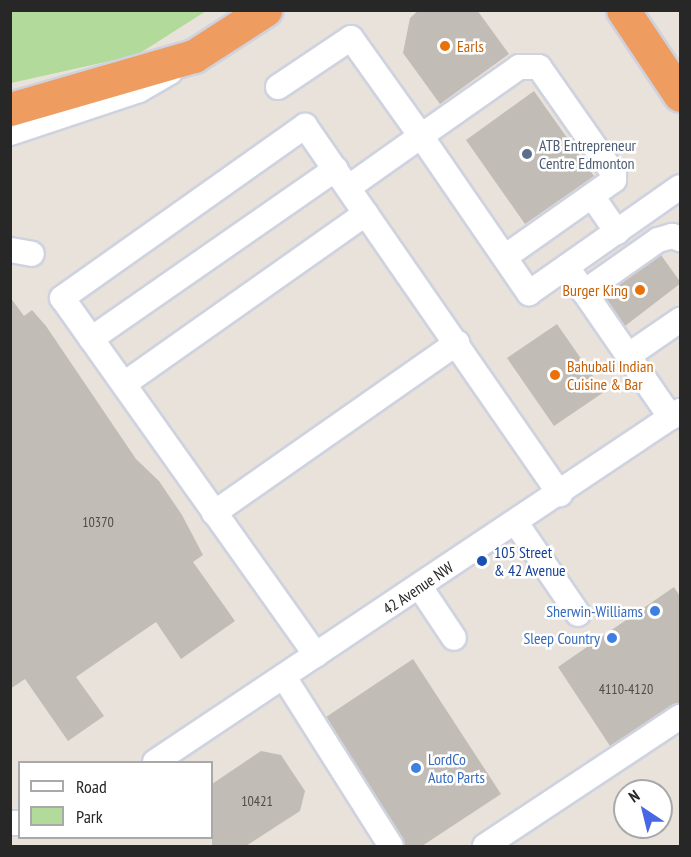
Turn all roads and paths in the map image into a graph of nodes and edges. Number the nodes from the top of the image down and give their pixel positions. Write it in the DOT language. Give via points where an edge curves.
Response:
graph roads {
  1 [pos="265,10"];
  2 [pos="623,10"];
  3 [pos="194,56"];
  4 [pos="278,87"];
  5 [pos="681,95"];
  6 [pos="10,109"];
  7 [pos="10,133"];
  8 [pos="421,136"];
  9 [pos="342,178"];
  10 [pos="681,188"];
  11 [pos="598,191"];
  12 [pos="366,213"];
  13 [pos="617,232"];
  14 [pos="681,239"];
  15 [pos="505,258"];
  16 [pos="567,267"];
  17 [pos="584,292"];
  18 [pos="681,320"];
  19 [pos="92,339"];
  20 [pos="457,343"];
  21 [pos="629,355"];
  22 [pos="124,384"];
  23 [pos="676,415"];
  24 [pos="560,494"];
  25 [pos="214,513"];
  26 [pos="516,523"];
  27 [pos="420,587"];
  28 [pos="578,614"];
  29 [pos="453,638"];
  30 [pos="316,655"];
  31 [pos="284,677"];
  32 [pos="681,717"];
  33 [pos="158,761"];
  34 [pos="391,846"];
  35 [pos="485,846"];
  1 -- 3 [label="highway"];
  2 -- 5 [label="highway"];
  3 -- 6 [label="highway"];
  3 -- 7 [label="street" via="139,90"];
  4 -- 8 [label="street" via="351,38"];
  8 -- 9 [label="street"];
  8 -- 11 [label="street" via="519,67 532,65 543,71 614,174 614,180"];
  8 -- 15 [label="street"];
  9 -- 12 [label="street"];
  9 -- 19 [label="street"];
  9 -- 19 [label="street" via="305,126 62,298"];
  10 -- 13 [label="street"];
  11 -- 13 [label="street"];
  11 -- 15 [label="street"];
  12 -- 20 [label="street"];
  12 -- 22 [label="street"];
  13 -- 16 [label="street"];
  14 -- 17 [label="street" via="672,236 658,240"];
  15 -- 16 [label="street" via="529,293"];
  16 -- 17 [label="street"];
  17 -- 21 [label="street"];
  18 -- 21 [label="street"];
  19 -- 22 [label="street"];
  20 -- 24 [label="street"];
  20 -- 25 [label="street"];
  21 -- 23 [label="street"];
  22 -- 25 [label="street"];
  23 -- 24 [label="street, 42 Avenue NW"];
  24 -- 26 [label="street, 42 Avenue NW"];
  25 -- 30 [label="street"];
  26 -- 27 [label="street, 42 Avenue NW"];
  26 -- 28 [label="street"];
  27 -- 29 [label="street"];
  27 -- 30 [label="street, 42 Avenue NW"];
  30 -- 31 [label="street, 42 Avenue NW"];
  31 -- 33 [label="street, 42 Avenue NW"];
  31 -- 34 [label="street"];
  32 -- 35 [label="street"];
}
